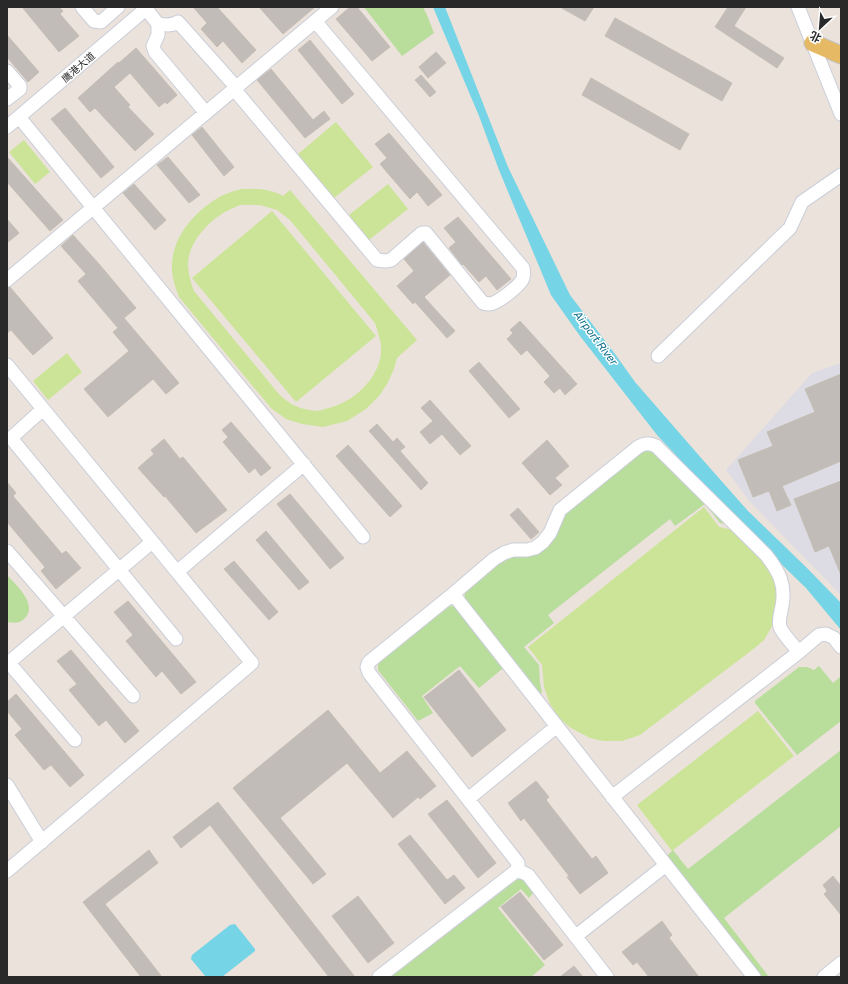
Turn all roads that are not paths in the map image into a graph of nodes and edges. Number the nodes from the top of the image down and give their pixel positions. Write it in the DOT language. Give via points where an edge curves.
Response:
graph roads {
  1 [pos="82,7"];
  2 [pos="118,7"];
  3 [pos="332,7"];
  4 [pos="798,7"];
  5 [pos="147,8"];
  6 [pos="315,21"];
  7 [pos="158,24"];
  8 [pos="813,43"];
  9 [pos="841,55"];
  10 [pos="7,71"];
  11 [pos="235,88"];
  12 [pos="7,99"];
  13 [pos="206,113"];
  14 [pos="841,114"];
  15 [pos="11,122"];
  16 [pos="841,175"];
  17 [pos="93,208"];
  18 [pos="7,280"];
  19 [pos="658,356"];
  20 [pos="7,365"];
  21 [pos="43,409"];
  22 [pos="9,439"];
  23 [pos="304,464"];
  24 [pos="363,537"];
  25 [pos="152,542"];
  26 [pos="7,551"];
  27 [pos="119,570"];
  28 [pos="177,572"];
  29 [pos="453,594"];
  30 [pos="63,617"];
  31 [pos="176,640"];
  32 [pos="841,647"];
  33 [pos="799,652"];
  34 [pos="8,663"];
  35 [pos="133,696"];
  36 [pos="557,726"];
  37 [pos="75,740"];
  38 [pos="7,785"];
  39 [pos="612,797"];
  40 [pos="468,799"];
  41 [pos="42,842"];
  42 [pos="666,865"];
  43 [pos="7,871"];
  44 [pos="516,871"];
  45 [pos="576,936"];
  46 [pos="841,964"];
  47 [pos="379,977"];
  48 [pos="607,977"];
  49 [pos="754,977"];
  50 [pos="824,977"];
  1 -- 2 [label="street" via="94,21 101,22"];
  3 -- 6 [label="street"];
  4 -- 8 [label="street"];
  5 -- 7 [label="street"];
  5 -- 15 [label="street, 鹰港大道"];
  6 -- 11 [label="street"];
  6 -- 11 [label="street" via="523,268 520,284 497,302 483,302 426,233 422,233 391,260 377,260"];
  7 -- 11 [label="street" via="178,22"];
  7 -- 13 [label="street" via="155,52"];
  8 -- 9 [label="main road"];
  8 -- 14 [label="street"];
  10 -- 12 [label="street" via="20,89"];
  11 -- 13 [label="street"];
  13 -- 17 [label="street"];
  15 -- 17 [label="street"];
  16 -- 19 [label="street" via="802,202 790,228"];
  17 -- 18 [label="street"];
  17 -- 23 [label="street"];
  20 -- 21 [label="street"];
  21 -- 22 [label="street"];
  21 -- 25 [label="street"];
  22 -- 27 [label="street"];
  23 -- 24 [label="street"];
  23 -- 28 [label="street"];
  25 -- 27 [label="street"];
  25 -- 28 [label="street"];
  26 -- 30 [label="street"];
  27 -- 30 [label="street"];
  27 -- 31 [label="street"];
  28 -- 41 [label="street" via="252,663"];
  29 -- 33 [label="street" via="504,553 535,548 543,542 550,534 560,510 638,447 649,443 656,446 773,564 781,580 784,596 780,628"];
  29 -- 36 [label="street"];
  29 -- 40 [label="street" via="369,662 367,667 368,674"];
  30 -- 34 [label="street"];
  30 -- 35 [label="street"];
  32 -- 33 [label="street" via="834,638 826,634 819,635"];
  33 -- 39 [label="street"];
  34 -- 37 [label="street"];
  36 -- 39 [label="street"];
  36 -- 40 [label="street"];
  38 -- 41 [label="street"];
  39 -- 42 [label="street"];
  40 -- 44 [label="street" via="518,863"];
  41 -- 43 [label="street"];
  42 -- 45 [label="street"];
  42 -- 49 [label="street"];
  44 -- 45 [label="street" via="528,875"];
  44 -- 47 [label="street"];
  45 -- 48 [label="street"];
  46 -- 50 [label="street"];
}
